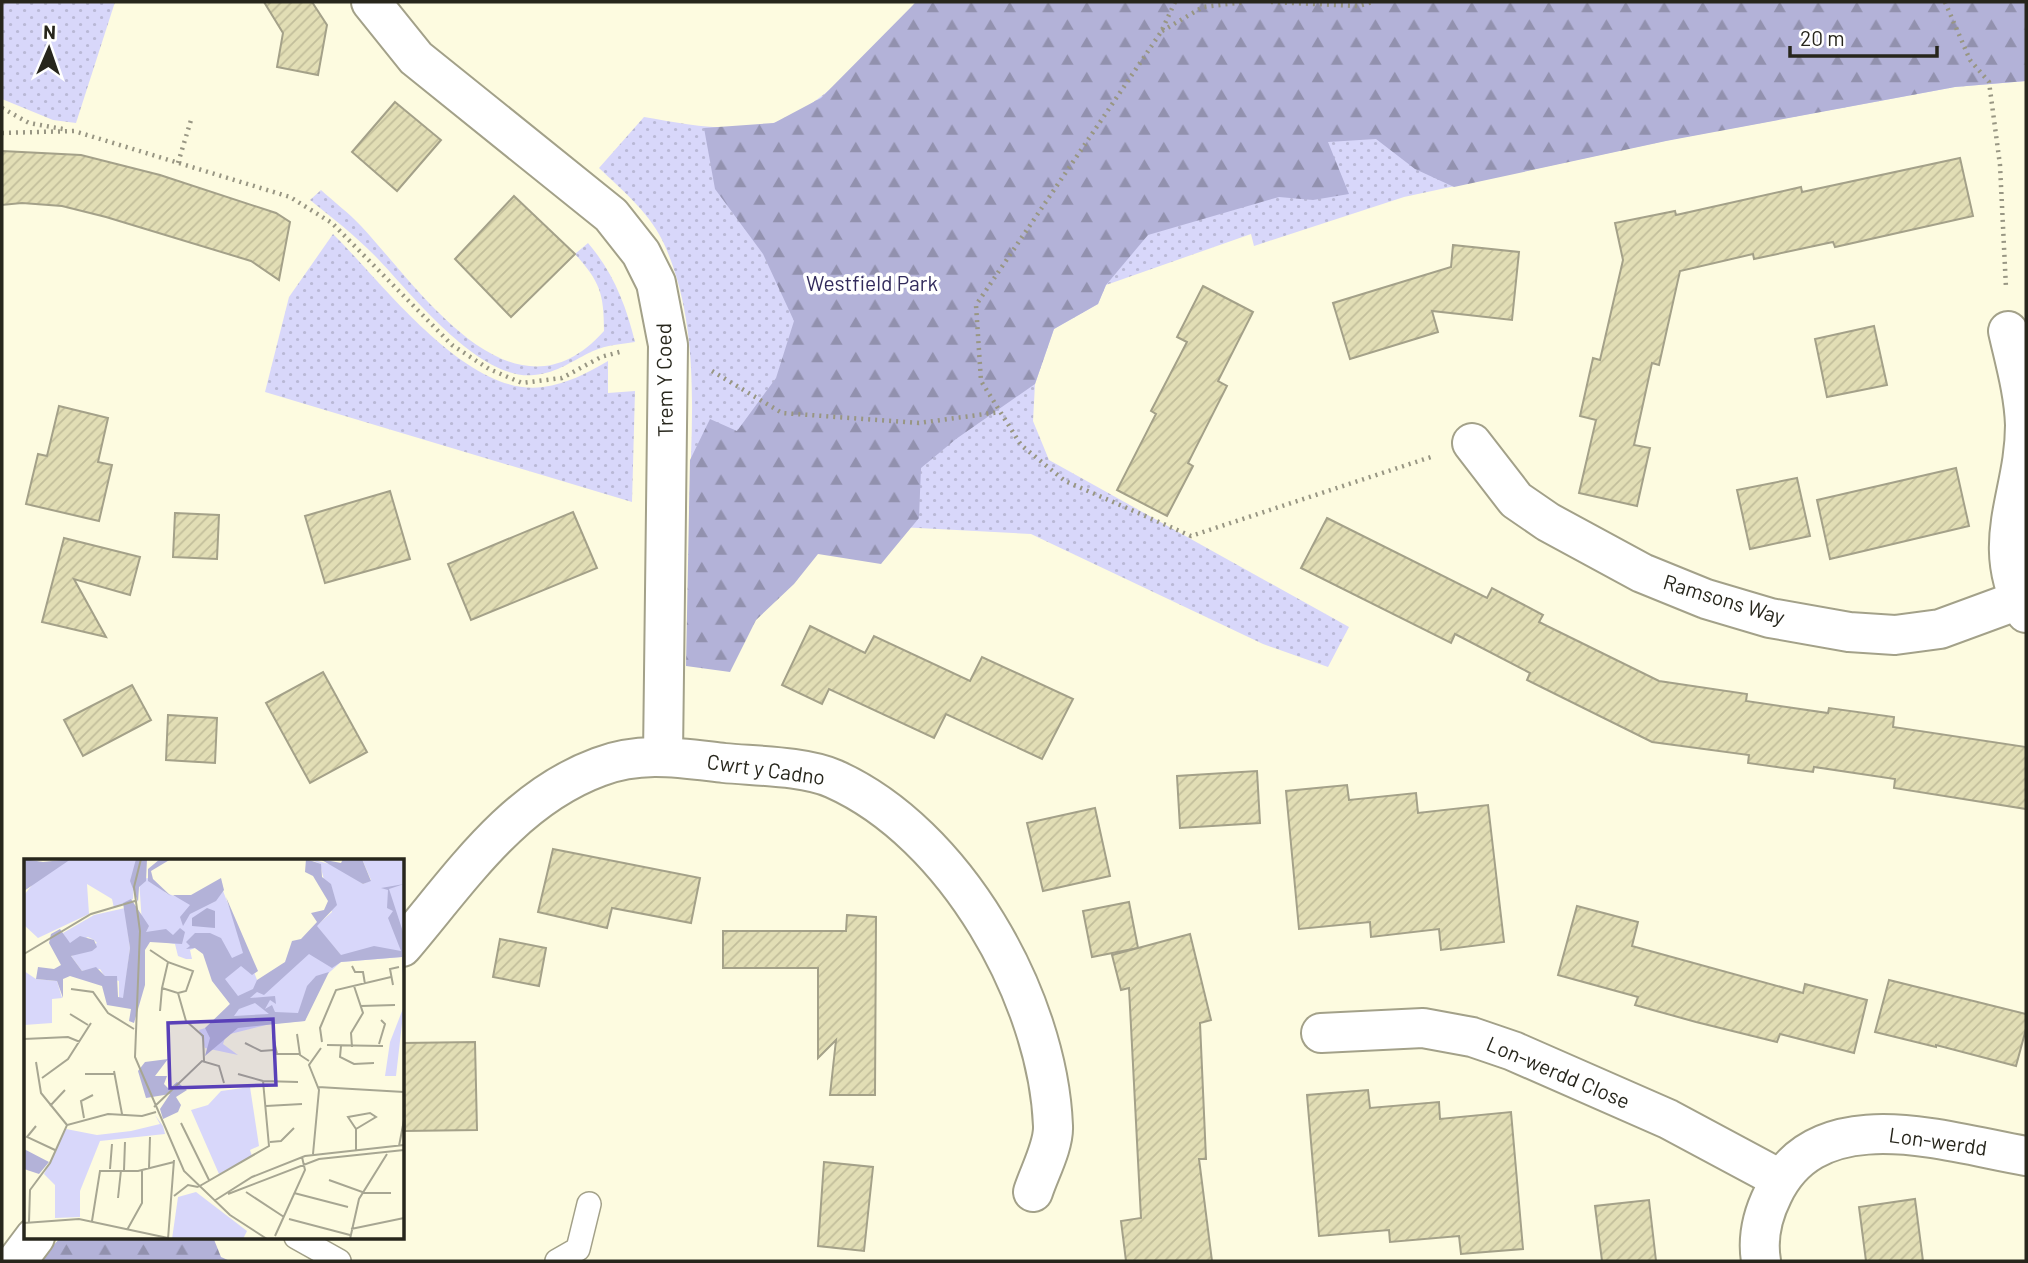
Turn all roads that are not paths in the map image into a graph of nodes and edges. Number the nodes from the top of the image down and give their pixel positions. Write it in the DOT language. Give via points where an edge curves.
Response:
graph roads {
  1 [pos="371,2"];
  2 [pos="2008,331"];
  3 [pos="1472,443"];
  4 [pos="2023,607"];
  5 [pos="663,755"];
  6 [pos="404,945"];
  7 [pos="1321,1033"];
  8 [pos="2026,1156"];
  9 [pos="1780,1180"];
  10 [pos="1033,1192"];
  11 [pos="589,1204"];
  12 [pos="34,1238"];
  13 [pos="298,1238"];
  14 [pos="17,1261"];
  15 [pos="339,1261"];
  16 [pos="557,1261"];
  17 [pos="1761,1261"];
  1 -- 5 [label="street, Trem Y Coed" via="416,58 611,215 641,253 656,282 668,345"];
  2 -- 4 [label="street" via="2025,428 2008,533 2008,566"];
  3 -- 4 [label="street, Ramsons Way" via="1516,500 1548,522 1642,573 1706,599 1849,632 1895,635 1940,629"];
  5 -- 6 [label="street, Cwrt y Cadno" via="598,767 537,798 497,834"];
  5 -- 10 [label="street, Cwrt y Cadno" via="832,778 874,801 961,887 1003,947 1027,1002 1043,1059 1054,1129"];
  7 -- 9 [label="street, Lon-werdd Close" via="1423,1028 1472,1037 1668,1119"];
  8 -- 9 [label="street, Lon-werdd" via="1900,1134 1853,1134 1816,1146"];
  9 -- 17 [label="street" via="1764,1213 1758,1246"];
  11 -- 16 [label="lane" via="578,1249"];
  12 -- 14 [label="street"];
  13 -- 15 [label="lane"];
}
